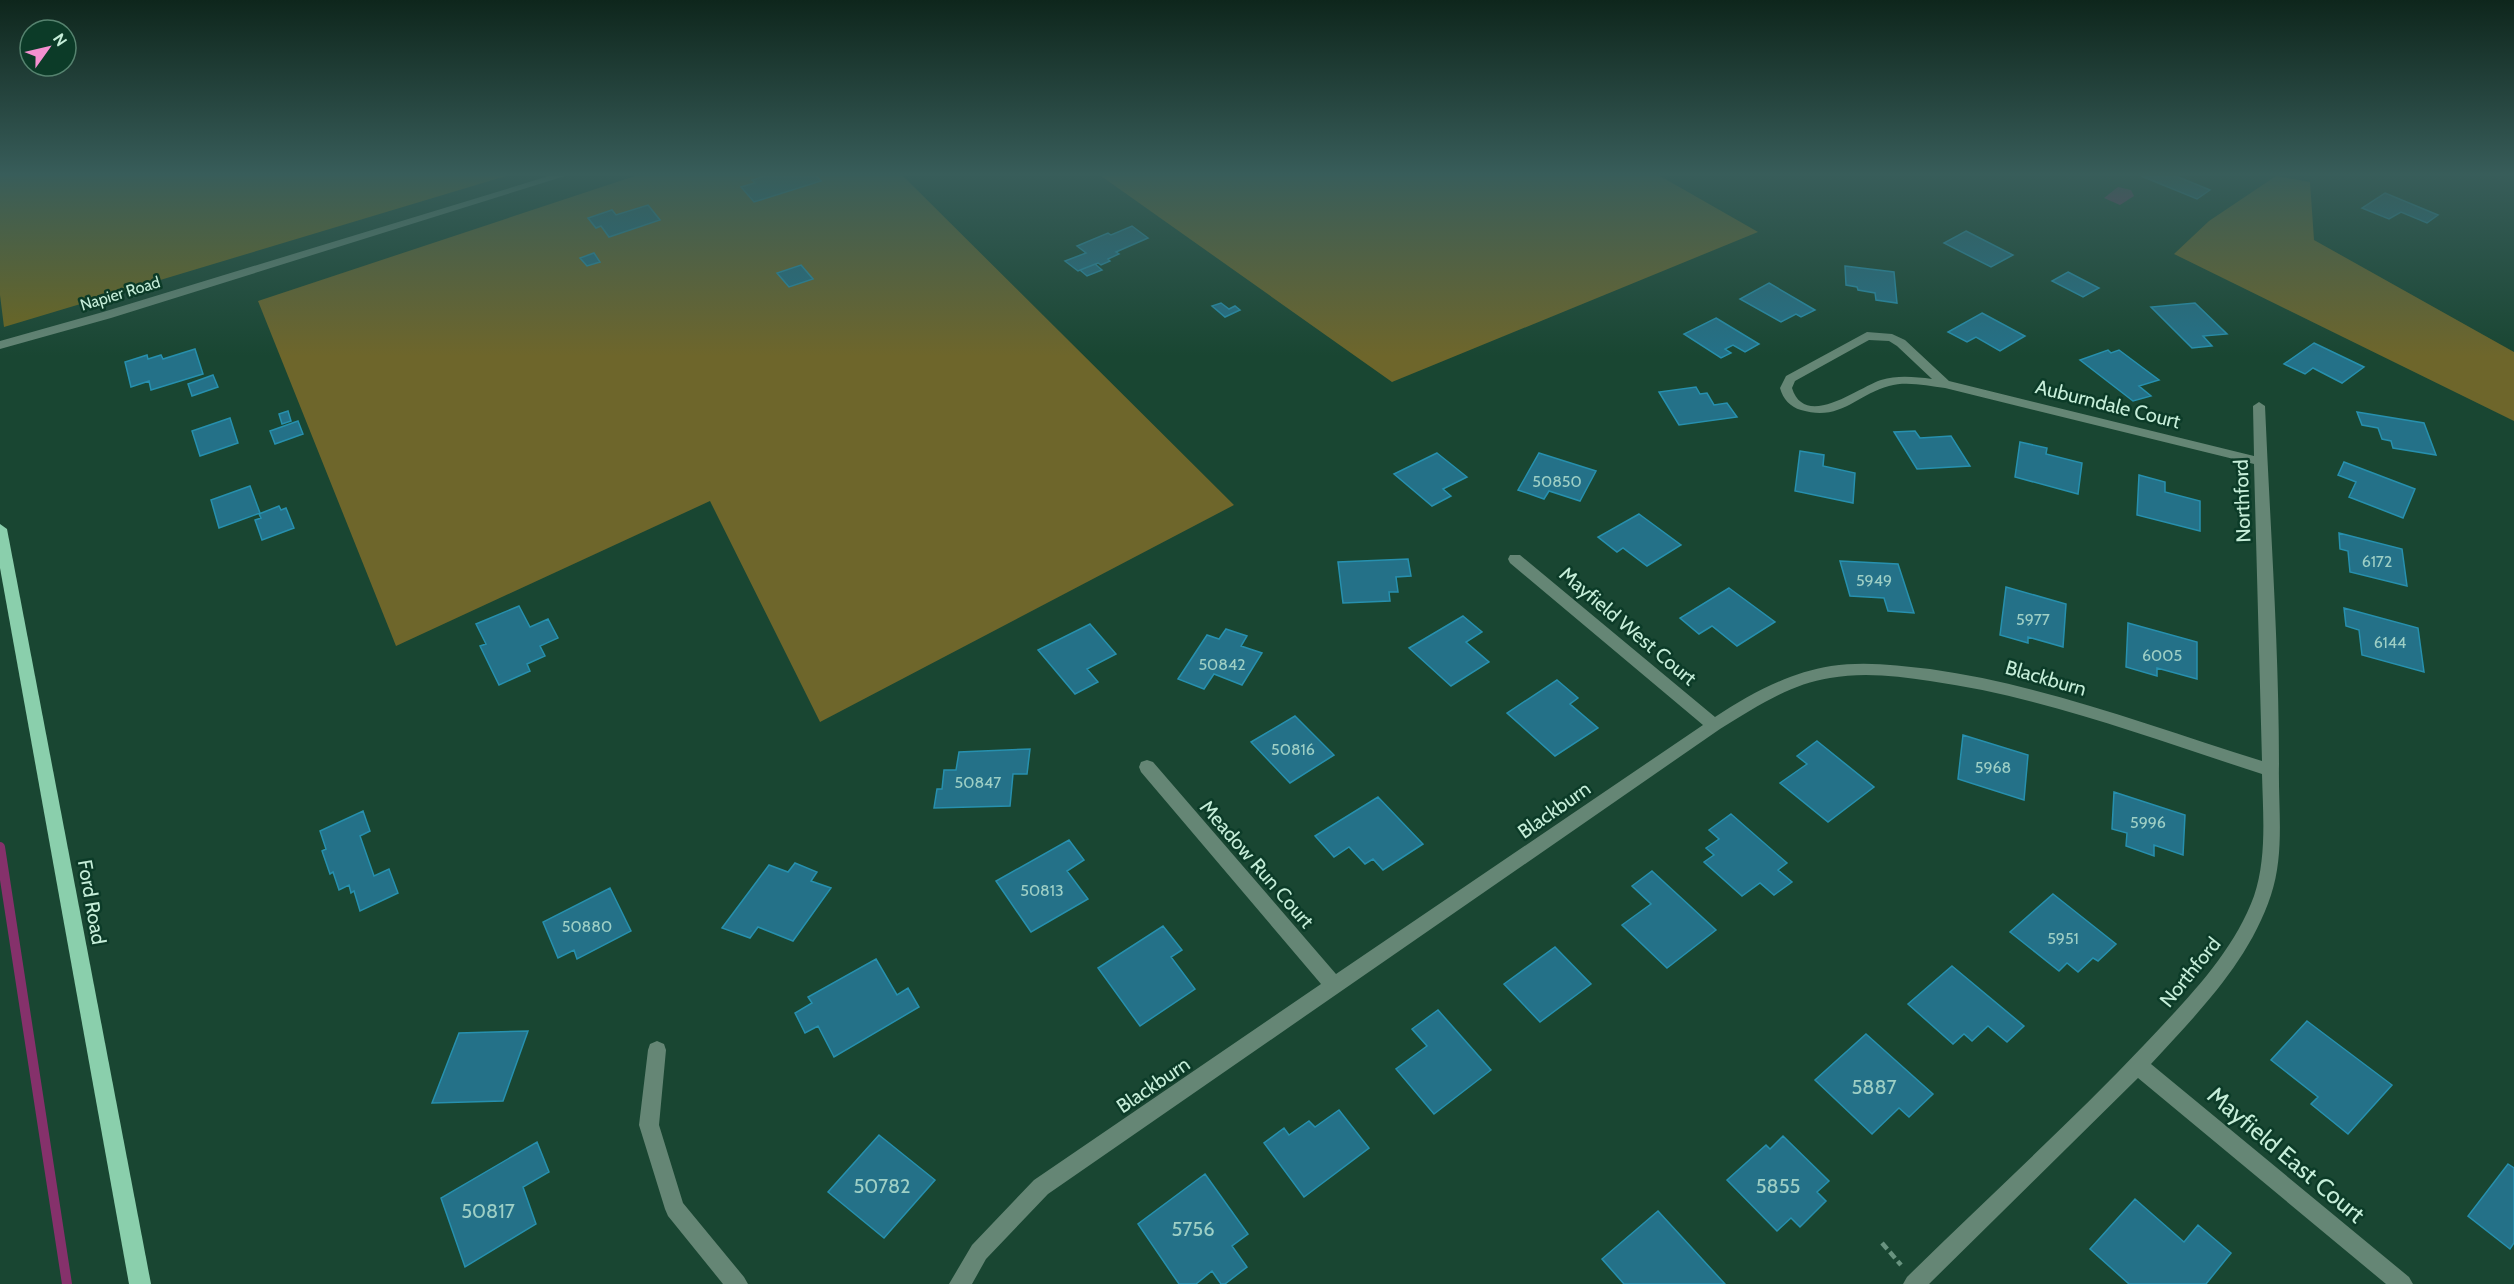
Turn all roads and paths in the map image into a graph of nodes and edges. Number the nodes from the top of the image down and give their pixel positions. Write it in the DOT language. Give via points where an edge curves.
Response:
graph roads {
  1 [pos="365,236"];
  2 [pos="0,345"];
  3 [pos="1945,384"];
  4 [pos="2259,406"];
  5 [pos="2262,462"];
  6 [pos="0,529"];
  7 [pos="1515,560"];
  8 [pos="1714,725"];
  9 [pos="1147,767"];
  10 [pos="2270,770"];
  11 [pos="1335,987"];
  12 [pos="657,1050"];
  13 [pos="2138,1066"];
  14 [pos="140,1284"];
  15 [pos="738,1284"];
  16 [pos="960,1284"];
  17 [pos="1914,1284"];
  18 [pos="2402,1284"];
  1 -- 2 [label="street, Napier Road"];
  3 -- 3 [label="street, Auburndale Court" via="1901,343 1892,338 1867,336 1790,379 1786,388 1792,401 1822,411 1833,410 1896,381"];
  3 -- 5 [label="street, Auburndale Court"];
  4 -- 5 [label="street, Northford"];
  5 -- 10 [label="street, Northford"];
  6 -- 14 [label="main road, Ford Road"];
  7 -- 8 [label="street, Mayfield West Court"];
  8 -- 10 [label="street, Blackburn" via="1752,701 1796,681 1829,673 1887,669 2022,691"];
  8 -- 11 [label="street, Blackburn"];
  9 -- 11 [label="street, Meadow Run Court"];
  10 -- 13 [label="street, Northford" via="2272,841 2255,915 2228,965"];
  11 -- 16 [label="street, Blackburn" via="1041,1187 980,1252"];
  12 -- 15 [label="street" via="649,1125 675,1209"];
  13 -- 17 [label="street, Northford"];
  13 -- 18 [label="street, Mayfield East Court"];
}
